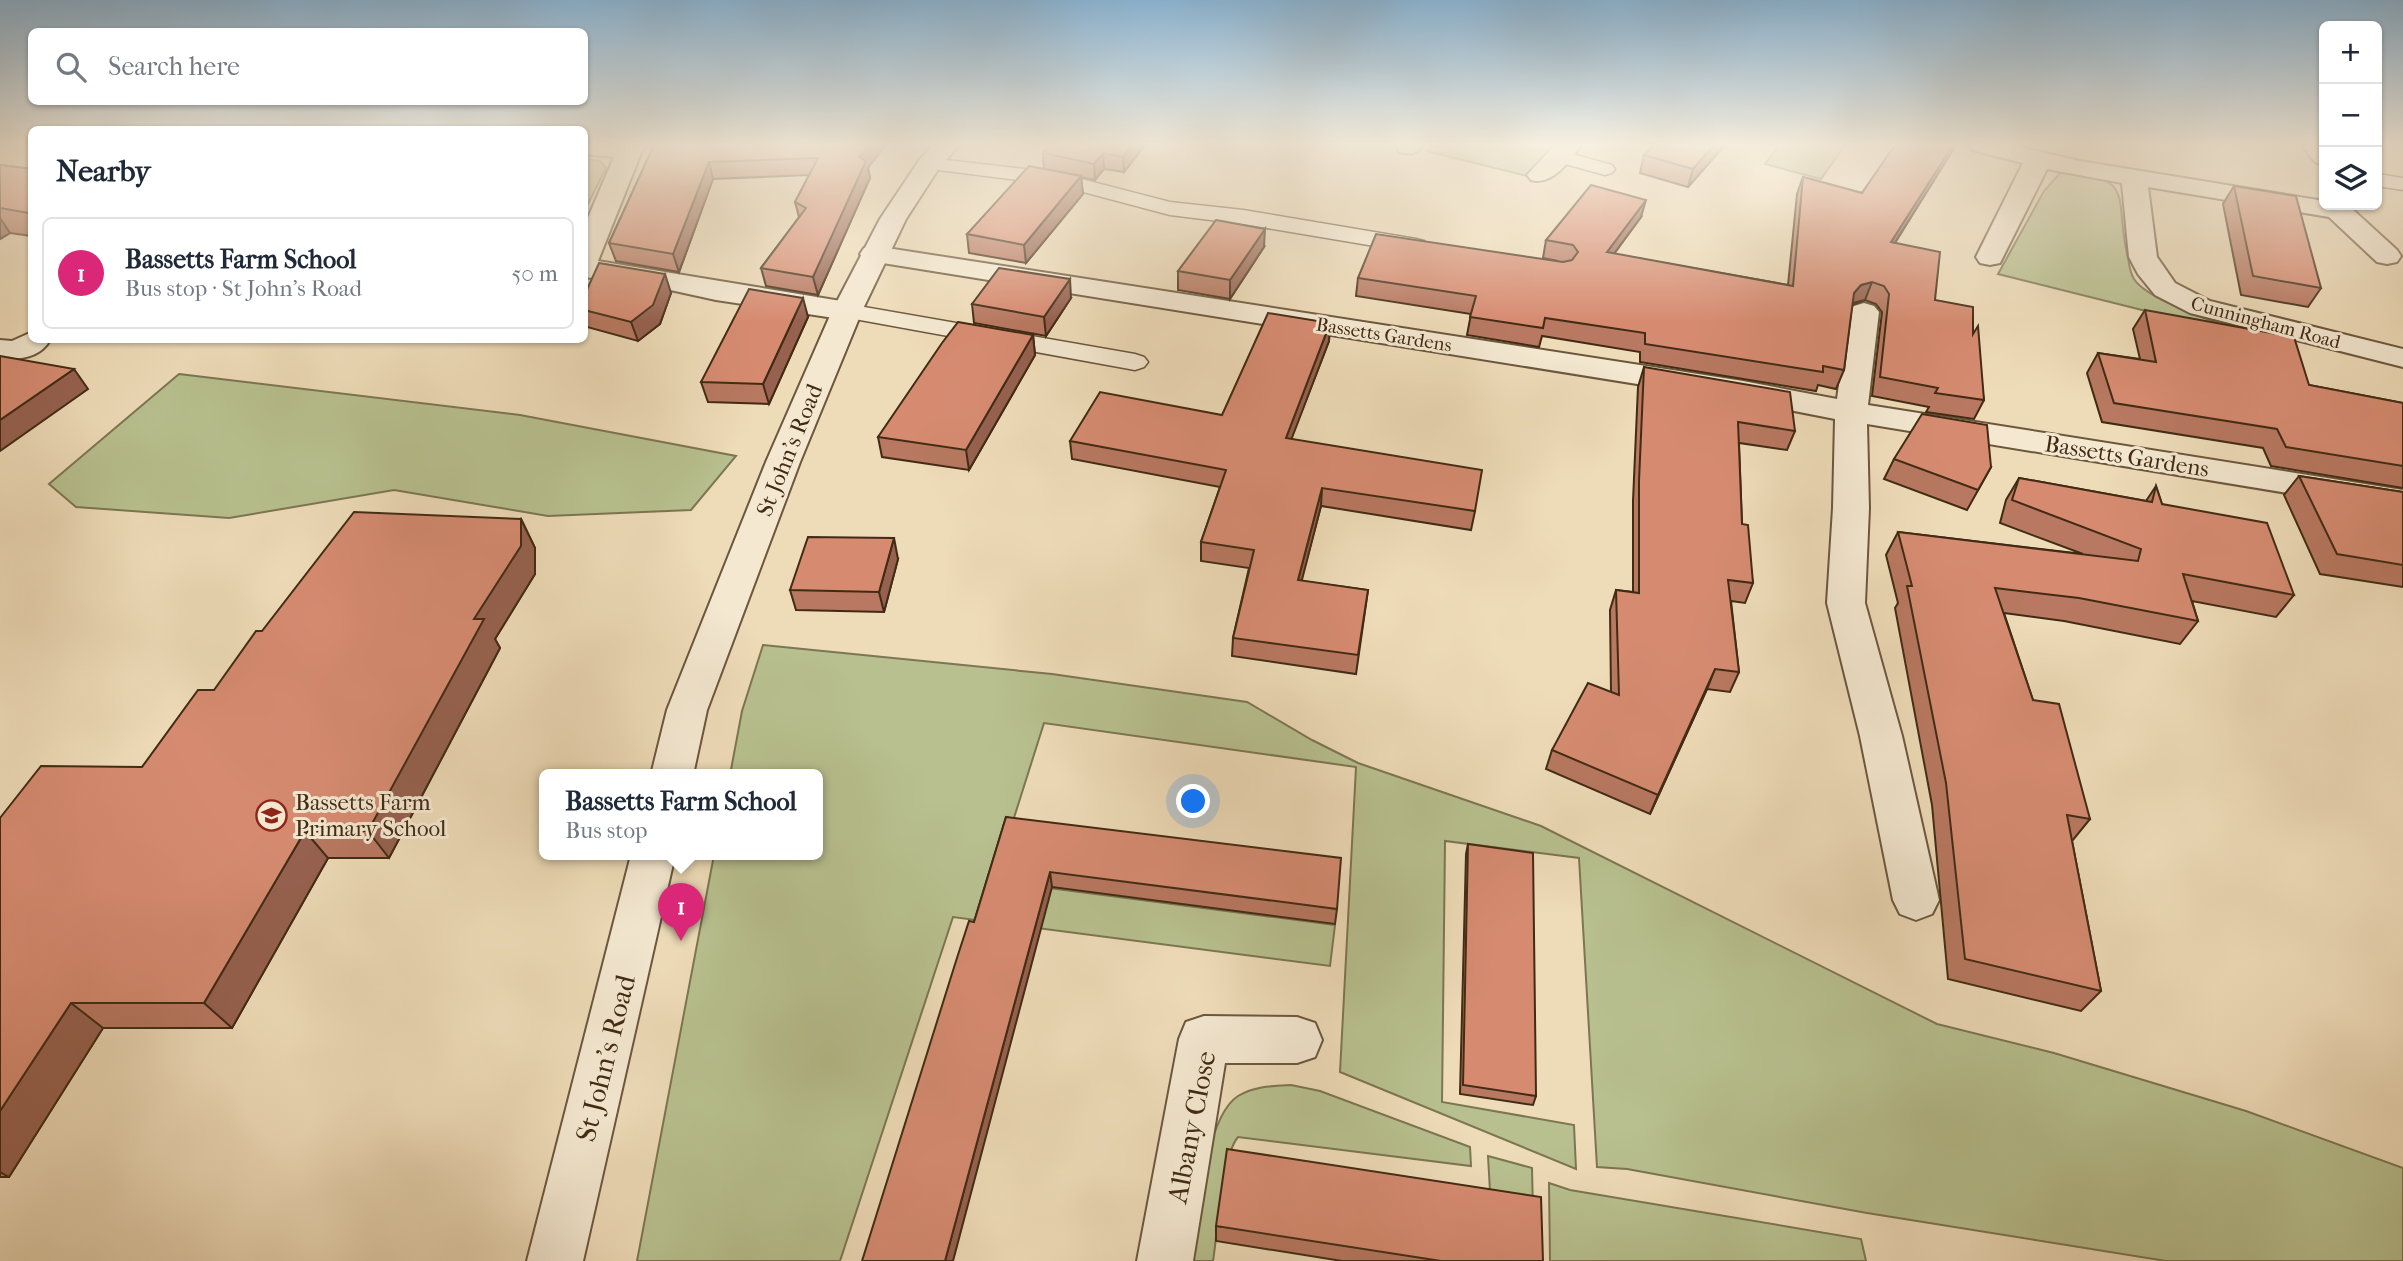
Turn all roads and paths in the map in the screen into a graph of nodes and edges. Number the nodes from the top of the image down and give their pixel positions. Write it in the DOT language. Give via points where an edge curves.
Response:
graph roads {
  1 [pos="608,204"];
  2 [pos="906,204"];
  3 [pos="1153,204"];
  4 [pos="2017,204"];
  5 [pos="2137,204"];
  6 [pos="2341,210"];
  7 [pos="1431,248"];
  8 [pos="588,251"];
  9 [pos="874,254"];
  10 [pos="2387,256"];
  11 [pos="1990,257"];
  12 [pos="588,268"];
  13 [pos="847,311"];
  14 [pos="1864,312"];
  15 [pos="30,343"];
  16 [pos="0,349"];
  17 [pos="2403,358"];
  18 [pos="1135,362"];
  19 [pos="1851,412"];
  20 [pos="2403,501"];
  21 [pos="673,769"];
  22 [pos="652,860"];
  23 [pos="1916,900"];
  24 [pos="1297,1040"];
  25 [pos="555,1261"];
  26 [pos="1165,1261"];
  1 -- 8 [label="street"];
  2 -- 9 [label="street, St John's Road"];
  3 -- 7 [label="lane"];
  4 -- 11 [label="street"];
  5 -- 17 [label="street, Cunningham Road" via="2143,257 2165,289 2200,307"];
  6 -- 10 [label="street"];
  9 -- 13 [label="street, St John's Road"];
  9 -- 19 [label="street, Bassetts Gardens"];
  12 -- 13 [label="street"];
  13 -- 18 [label="lane"];
  13 -- 21 [label="street, St John's Road" via="687,710"];
  14 -- 19 [label="street"];
  15 -- 16 [label="street" via="17,351"];
  19 -- 20 [label="street, Bassetts Gardens"];
  19 -- 23 [label="street" via="1846,603 1881,736"];
  22 -- 25 [label="street, St John's Road"];
  24 -- 26 [label="street, Albany Close" via="1204,1039"];
}
